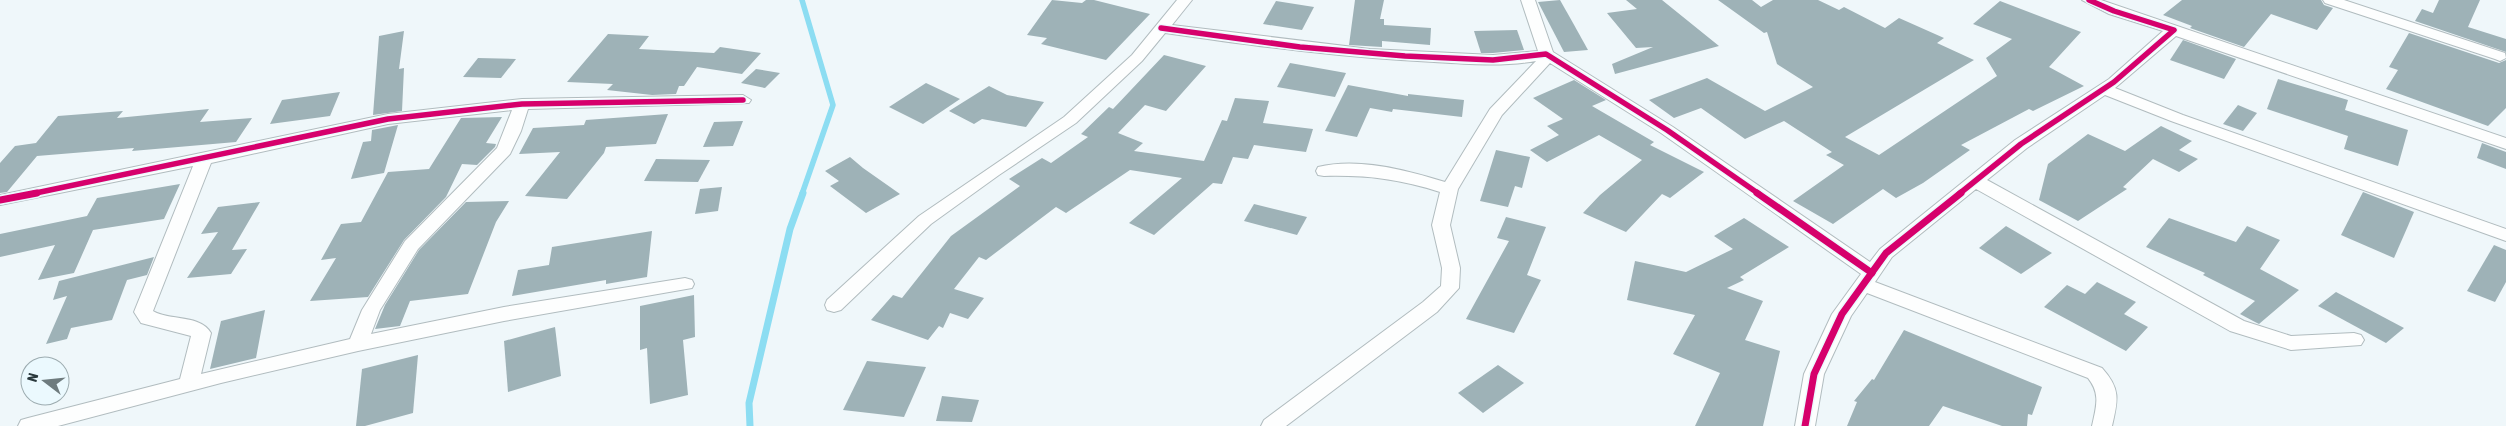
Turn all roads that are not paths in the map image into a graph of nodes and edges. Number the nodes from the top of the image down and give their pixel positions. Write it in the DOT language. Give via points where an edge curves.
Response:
graph roads {
  1 [pos="1185,0"];
  2 [pos="1529,0"];
  3 [pos="2089,0"];
  4 [pos="2330,0"];
  5 [pos="1161,28"];
  6 [pos="2174,30"];
  7 [pos="1546,54"];
  8 [pos="2500,56"];
  9 [pos="2104,89"];
  10 [pos="743,100"];
  11 [pos="522,104"];
  12 [pos="2506,144"];
  13 [pos="204,159"];
  14 [pos="1324,171"];
  15 [pos="1975,181"];
  16 [pos="1449,190"];
  17 [pos="0,200"];
  18 [pos="2506,235"];
  19 [pos="1867,279"];
  20 [pos="685,284"];
  21 [pos="834,305"];
  22 [pos="2354,340"];
  23 [pos="358,344"];
  24 [pos="189,384"];
  25 [pos="28,426"];
  26 [pos="1271,426"];
  27 [pos="1805,426"];
  28 [pos="2102,426"];
  1 -- 5 [label="street"];
  2 -- 7 [label="street"];
  3 -- 6 [label="street"];
  4 -- 8 [label="street"];
  5 -- 7 [label="street" via="1287,47 1388,56 1493,60"];
  5 -- 21 [label="street" via="1137,58 1070,120 925,220"];
  6 -- 9 [label="street"];
  6 -- 12 [label="street"];
  7 -- 16 [label="street" via="1542,65 1496,112"];
  7 -- 19 [label="street" via="1667,130"];
  9 -- 15 [label="street" via="2021,144"];
  9 -- 18 [label="street"];
  10 -- 11 [label="street"];
  11 -- 13 [label="street" via="388,119"];
  11 -- 23 [label="street" via="504,150 411,245 371,310"];
  13 -- 17 [label="street"];
  13 -- 24 [label="street" via="143,312 148,318 201,333"];
  14 -- 16 [label="street" via="1363,170 1408,176"];
  15 -- 19 [label="street" via="1886,254"];
  15 -- 22 [label="street" via="2237,326 2291,343"];
  16 -- 26 [label="street" via="1441,225 1450,268 1450,288 1430,307"];
  19 -- 27 [label="street" via="1842,314 1814,374"];
  19 -- 28 [label="street" via="2095,373 2106,384 2108,396"];
  20 -- 23 [label="street" via="504,314"];
  23 -- 24 [label="street"];
  24 -- 25 [label="street"];
}
